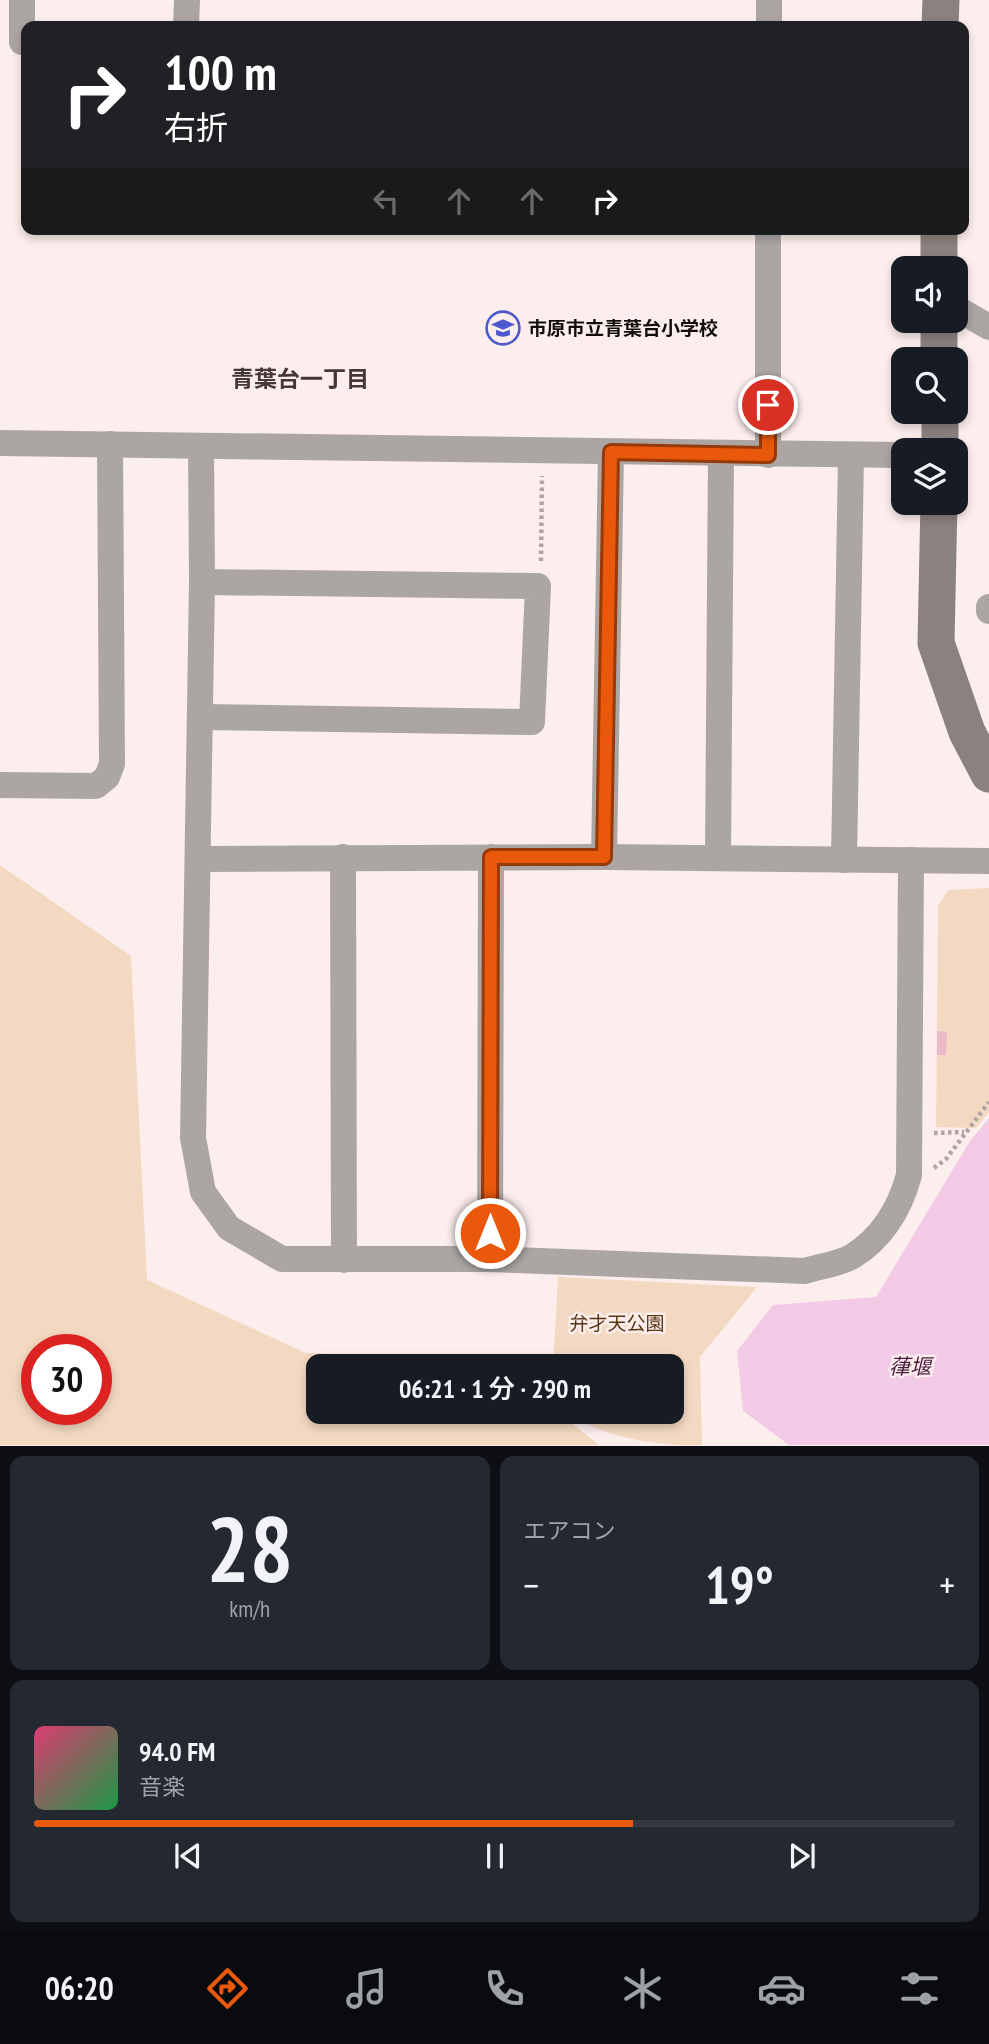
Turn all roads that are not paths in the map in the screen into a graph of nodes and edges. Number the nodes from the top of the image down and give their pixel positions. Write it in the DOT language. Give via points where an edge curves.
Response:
graph roads {
  1 [pos="22,0"];
  2 [pos="187,0"];
  3 [pos="769,0"];
  4 [pos="941,0"];
  5 [pos="186,21"];
  6 [pos="769,21"];
  7 [pos="940,21"];
  8 [pos="16,41"];
  9 [pos="768,235"];
  10 [pos="939,235"];
  11 [pos="939,256"];
  12 [pos="968,315"];
  13 [pos="989,327"];
  14 [pos="0,443"];
  15 [pos="110,444"];
  16 [pos="201,446"];
  17 [pos="611,452"];
  18 [pos="722,454"];
  19 [pos="768,455"];
  20 [pos="891,455"];
  21 [pos="850,456"];
  22 [pos="939,515"];
  23 [pos="202,582"];
  24 [pos="201,717"];
  25 [pos="989,774"];
  26 [pos="0,785"];
  27 [pos="343,857"];
  28 [pos="491,857"];
  29 [pos="604,857"];
  30 [pos="718,858"];
  31 [pos="199,859"];
  32 [pos="844,860"];
  33 [pos="911,860"];
  34 [pos="989,861"];
  35 [pos="489,1259"];
  36 [pos="344,1260"];
  1 -- 8 [label="street"];
  2 -- 5 [label="street"];
  3 -- 6 [label="street"];
  4 -- 7 [label="street"];
  9 -- 19 [label="street"];
  10 -- 11 [label="street"];
  12 -- 13 [label="street"];
  14 -- 15 [label="street"];
  15 -- 16 [label="street"];
  15 -- 26 [label="street" via="112,764 107,777 96,786"];
  16 -- 17 [label="street"];
  16 -- 23 [label="street"];
  17 -- 18 [label="street"];
  17 -- 29 [label="street"];
  18 -- 19 [label="street"];
  18 -- 30 [label="street"];
  19 -- 21 [label="street"];
  20 -- 21 [label="street"];
  21 -- 32 [label="street"];
  22 -- 25 [label="street" via="936,643 953,696"];
  23 -- 24 [label="street"];
  23 -- 24 [label="street" via="538,586 532,722"];
  24 -- 31 [label="street"];
  27 -- 28 [label="street"];
  27 -- 31 [label="street"];
  27 -- 36 [label="street"];
  28 -- 29 [label="street"];
  28 -- 35 [label="street"];
  29 -- 30 [label="street"];
  30 -- 32 [label="street"];
  31 -- 36 [label="street" via="192,1138 203,1192 229,1228 282,1259"];
  32 -- 33 [label="street"];
  33 -- 34 [label="street"];
  33 -- 35 [label="street" via="909,1175 903,1197 885,1228 852,1256 805,1271"];
  35 -- 36 [label="street"];
}
